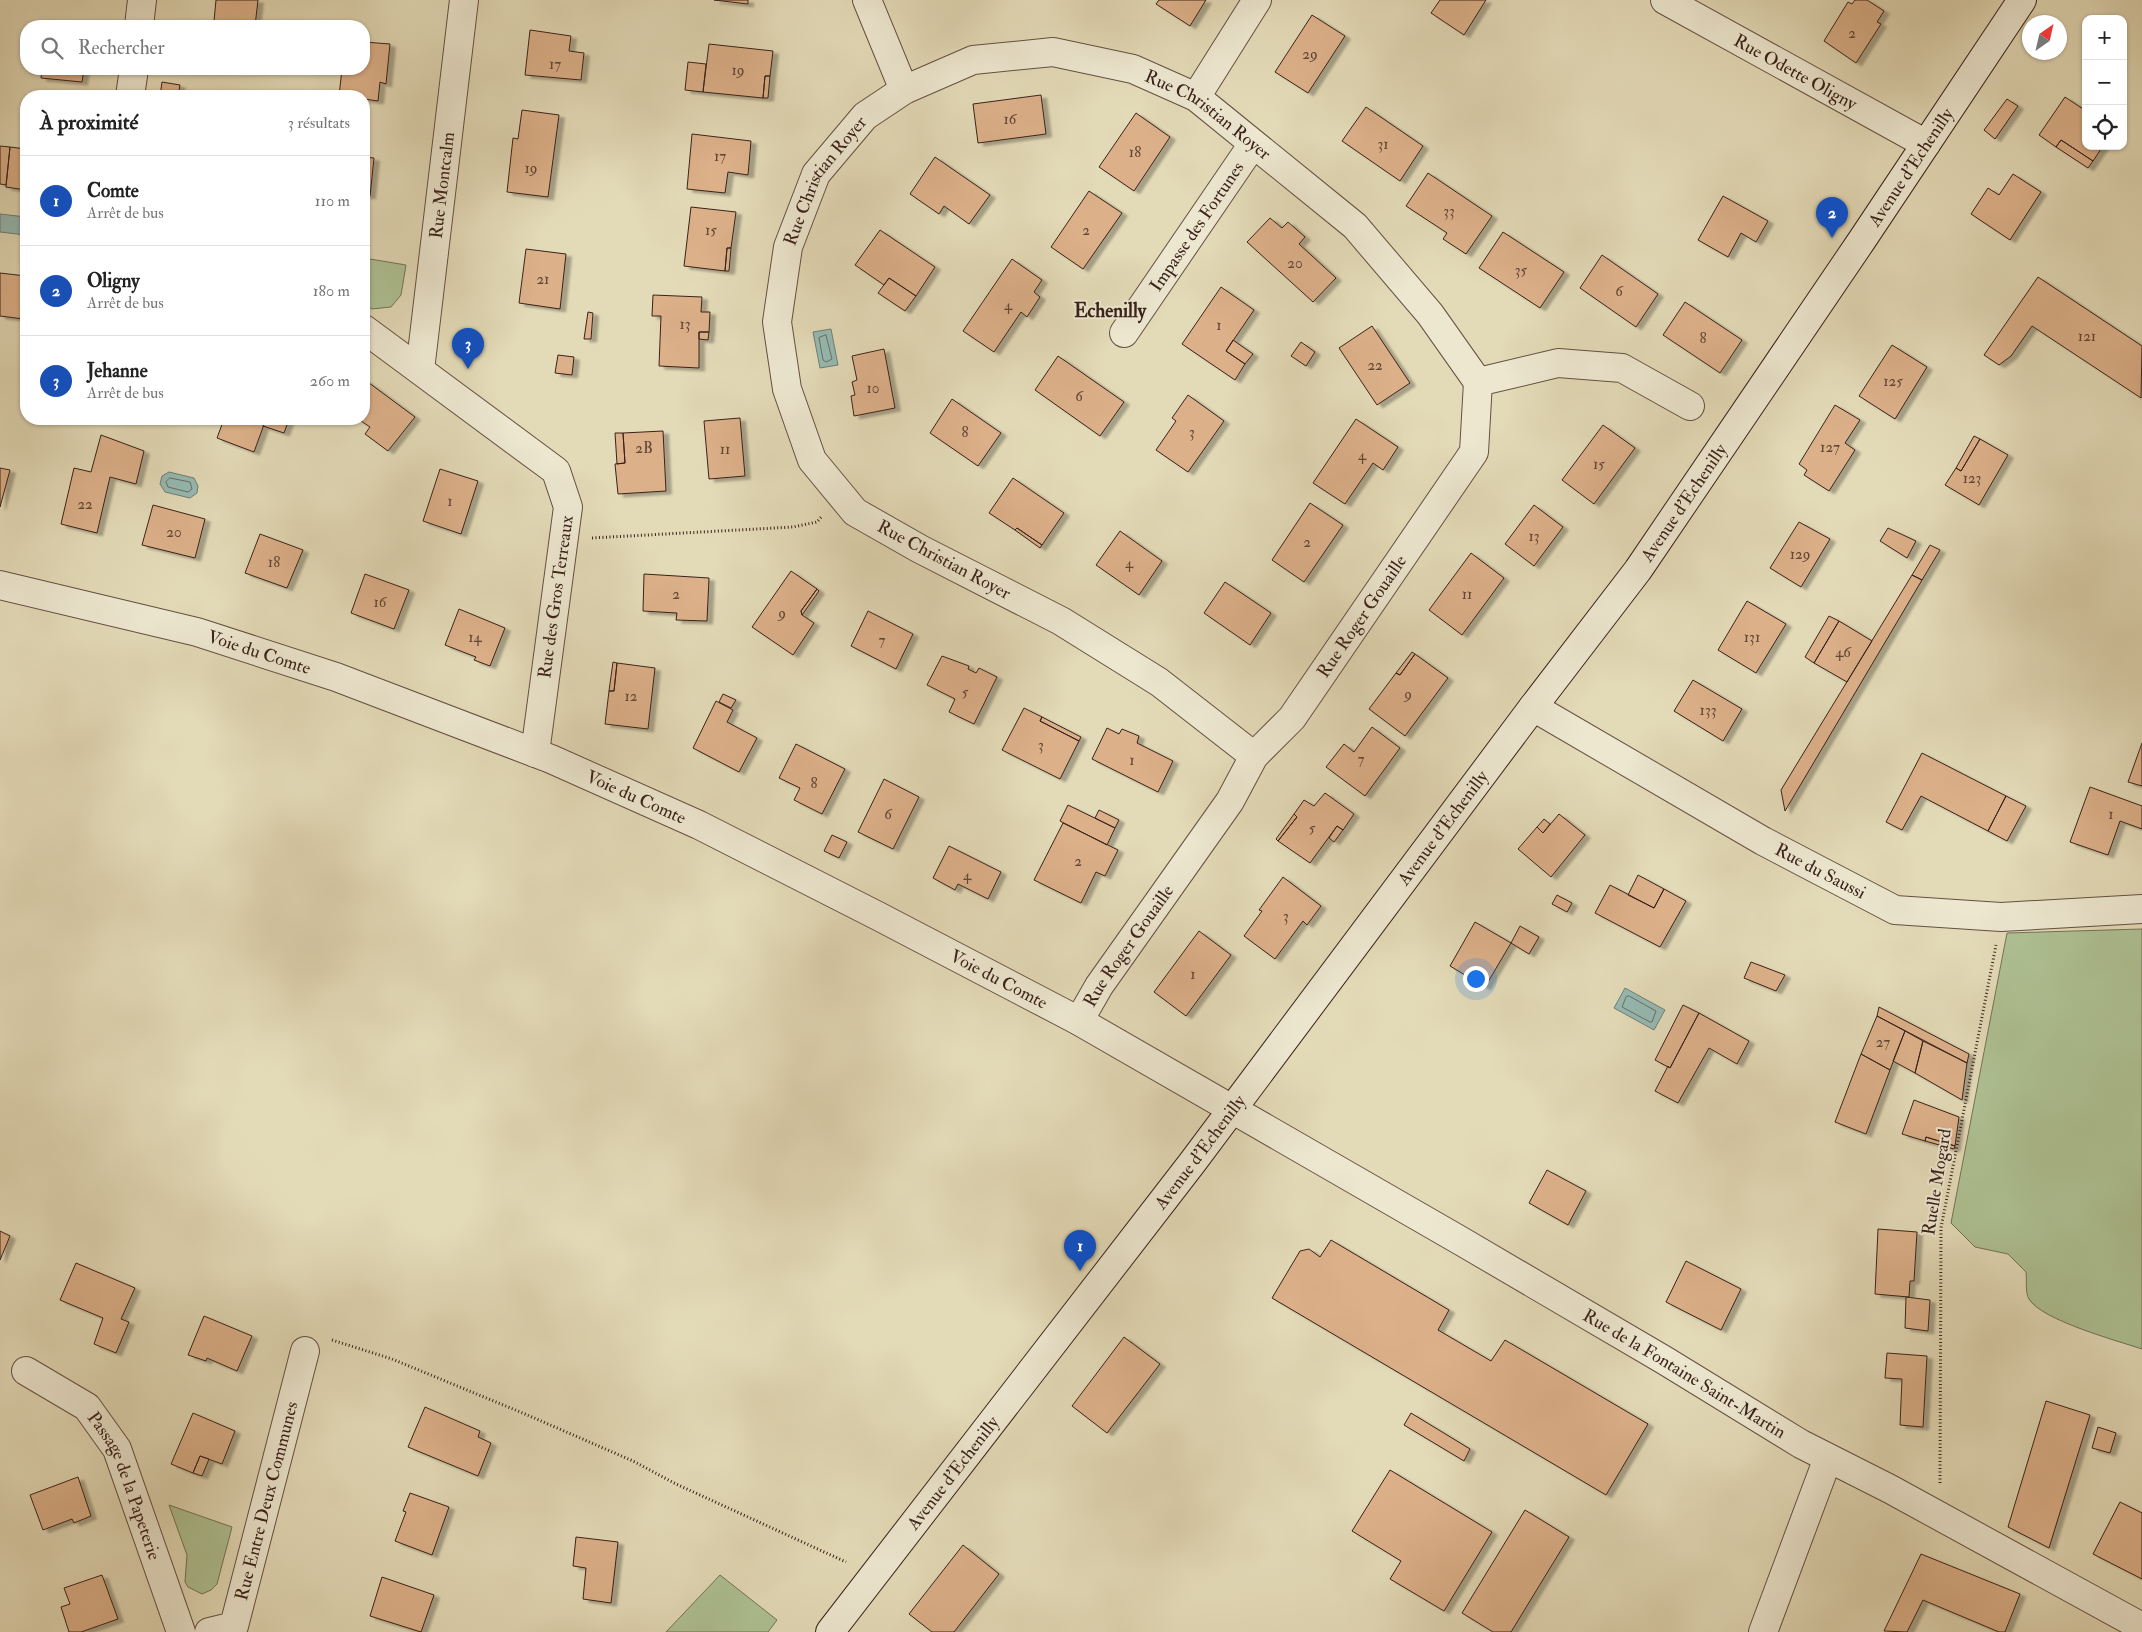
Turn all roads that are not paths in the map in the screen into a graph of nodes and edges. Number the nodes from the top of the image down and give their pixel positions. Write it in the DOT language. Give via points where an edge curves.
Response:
graph roads {
  1 [pos="142,0"];
  2 [pos="464,0"];
  3 [pos="867,0"];
  4 [pos="1258,0"];
  5 [pos="1665,0"];
  6 [pos="2022,0"];
  7 [pos="140,20"];
  8 [pos="133,75"];
  9 [pos="131,90"];
  10 [pos="904,90"];
  11 [pos="1196,97"];
  12 [pos="1253,144"];
  13 [pos="1926,144"];
  14 [pos="370,332"];
  15 [pos="1124,333"];
  16 [pos="420,370"];
  17 [pos="1478,382"];
  18 [pos="1690,406"];
  19 [pos="0,585"];
  20 [pos="1533,707"];
  21 [pos="535,753"];
  22 [pos="1254,756"];
  23 [pos="2142,909"];
  24 [pos="1079,1021"];
  25 [pos="1232,1109"];
  26 [pos="316,1345"];
  27 [pos="26,1371"];
  28 [pos="1828,1458"];
  29 [pos="2142,1627"];
  30 [pos="233,1630"];
  31 [pos="182,1632"];
  32 [pos="830,1632"];
  33 [pos="1763,1632"];
  1 -- 7 [label="street"];
  2 -- 16 [label="street, Rue Montcalm"];
  3 -- 10 [label="street"];
  4 -- 11 [label="street"];
  5 -- 13 [label="street, Rue Odette Oligny"];
  6 -- 13 [label="street, Avenue d'Echenilly"];
  8 -- 9 [label="street"];
  10 -- 11 [label="street, Rue Christian Royer" via="972,60 1053,52 1133,69"];
  10 -- 22 [label="street, Rue Christian Royer" via="864,116 816,174 788,247 777,322 787,389 812,460 855,512 1061,621 1159,682"];
  11 -- 12 [label="street, Rue Christian Royer"];
  12 -- 15 [label="street, Impasse des Fortunes"];
  12 -- 17 [label="street, Rue Christian Royer" via="1355,226 1430,314"];
  13 -- 20 [label="street, Avenue d'Echenilly" via="1638,570"];
  14 -- 16 [label="street, Rue des Gros Terreaux"];
  16 -- 21 [label="street, Rue des Gros Terreaux" via="556,471 568,507"];
  17 -- 18 [label="street" via="1558,363 1622,368"];
  17 -- 22 [label="street, Rue Roger Gouaille" via="1474,452 1292,718"];
  19 -- 21 [label="street, Voie du Comte" via="197,632 336,677"];
  20 -- 23 [label="street, Rue du Saussi" via="1763,841 1894,910 2001,917"];
  20 -- 25 [label="street, Avenue d'Echenilly"];
  21 -- 24 [label="street, Voie du Comte" via="708,830"];
  22 -- 24 [label="street, Rue Roger Gouaille" via="1230,801 1099,986"];
  24 -- 25 [label="street, Voie du Comte"];
  25 -- 28 [label="street, Rue de la Fontaine Saint-Martin"];
  25 -- 32 [label="street, Avenue d'Echenilly"];
  26 -- 30 [label="street, Rue Entre Deux Communes"];
  27 -- 31 [label="street, Passage de la Papeterie" via="87,1407 117,1449"];
  28 -- 29 [label="street, Rue de la Fontaine Saint-Martin"];
  28 -- 33 [label="street"];
}
